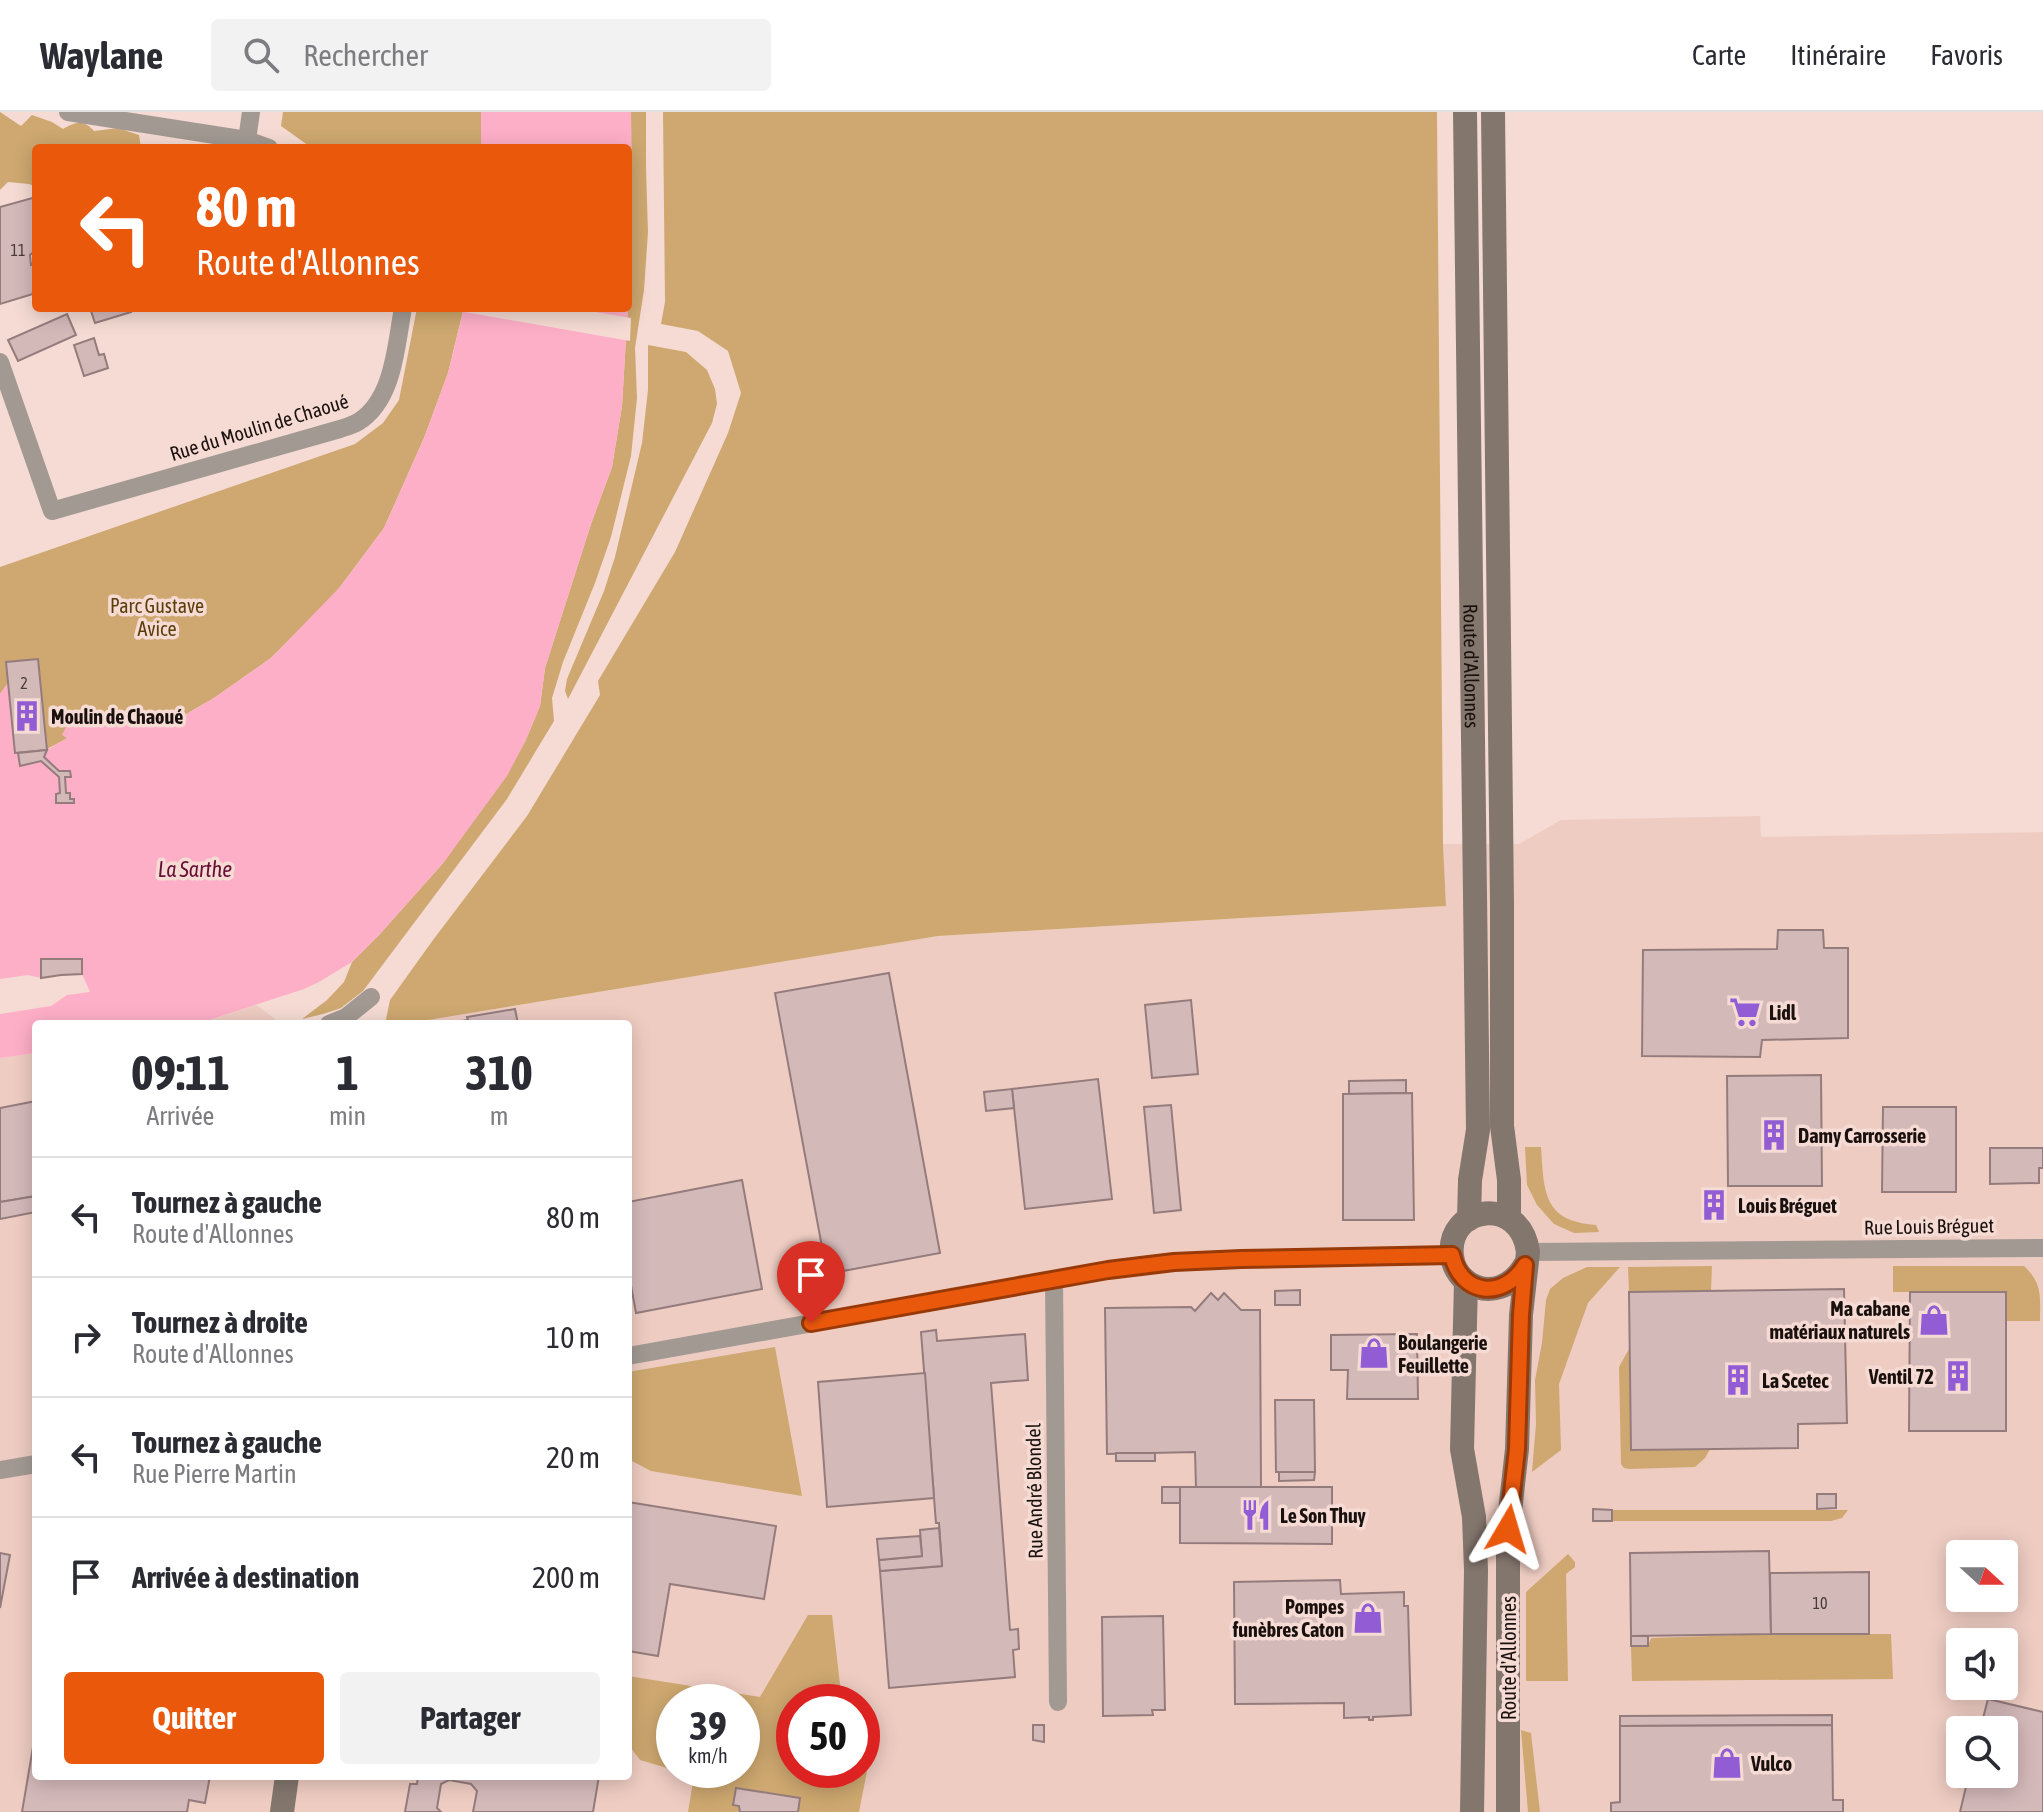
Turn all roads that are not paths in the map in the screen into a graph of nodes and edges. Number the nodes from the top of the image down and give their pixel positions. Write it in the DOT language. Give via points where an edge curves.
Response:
graph roads {
  1 [pos="68,112"];
  2 [pos="251,112"];
  3 [pos="1465,112"];
  4 [pos="1493,112"];
  5 [pos="247,140"];
  6 [pos="258,144"];
  7 [pos="402,312"];
  8 [pos="0,362"];
  9 [pos="371,997"];
  10 [pos="339,1020"];
  11 [pos="1509,1218"];
  12 [pos="1469,1219"];
  13 [pos="2043,1248"];
  14 [pos="1452,1255"];
  15 [pos="1526,1258"];
  16 [pos="1054,1279"];
  17 [pos="1466,1281"];
  18 [pos="632,1355"];
  19 [pos="32,1465"];
  20 [pos="0,1470"];
  21 [pos="1058,1702"];
  22 [pos="286,1780"];
  23 [pos="282,1812"];
  24 [pos="1472,1812"];
  25 [pos="1508,1812"];
  1 -- 5 [label="street"];
  2 -- 5 [label="street"];
  3 -- 12 [label="main road, Route d'Allonnes" via="1478,1130"];
  4 -- 11 [label="main road, Route d'Allonnes" via="1502,1126"];
  5 -- 6 [label="street"];
  7 -- 8 [label="street, Rue du Moulin de Chaoué" via="391,373 373,408 358,422 52,511"];
  9 -- 10 [label="street"];
  11 -- 12 [label="main road" via="1491,1213"];
  11 -- 15 [label="main road, Route d'Allonnes" via="1523,1232"];
  12 -- 14 [label="main road, Route d'Allonnes" via="1455,1234"];
  13 -- 15 [label="street, Rue Louis Bréguet"];
  14 -- 16 [label="street" via="1174,1262"];
  14 -- 17 [label="main road, Route d'Allonnes"];
  15 -- 17 [label="main road" via="1520,1274 1502,1287 1483,1289"];
  15 -- 25 [label="main road, Route d'Allonnes" via="1508,1529"];
  16 -- 18 [label="street"];
  16 -- 21 [label="street, Rue André Blondel"];
  17 -- 24 [label="main road, Route d'Allonnes" via="1462,1449 1474,1517 1476,1570"];
  19 -- 20 [label="street"];
  22 -- 23 [label="main road"];
}
